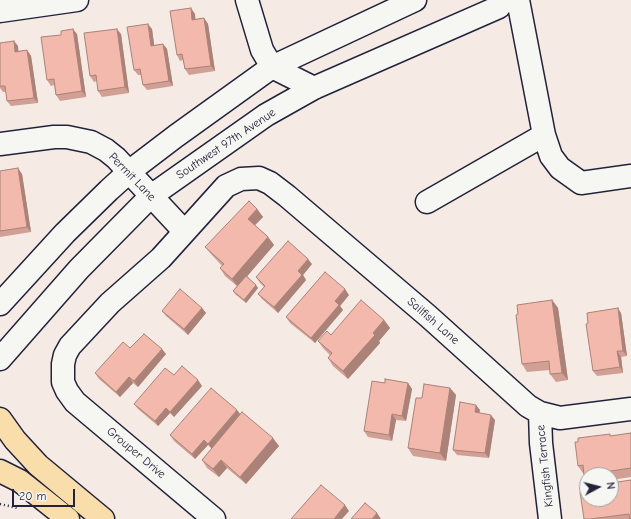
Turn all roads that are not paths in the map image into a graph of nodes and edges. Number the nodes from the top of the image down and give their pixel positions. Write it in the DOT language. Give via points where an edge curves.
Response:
graph roads {
  1 [pos="77,0"];
  2 [pos="247,0"];
  3 [pos="415,0"];
  4 [pos="503,0"];
  5 [pos="518,0"];
  6 [pos="2,7"];
  7 [pos="272,67"];
  8 [pos="314,88"];
  9 [pos="544,135"];
  10 [pos="0,144"];
  11 [pos="130,171"];
  12 [pos="631,176"];
  13 [pos="151,196"];
  14 [pos="427,202"];
  15 [pos="184,231"];
  16 [pos="0,304"];
  17 [pos="0,359"];
  18 [pos="631,409"];
  19 [pos="540,413"];
  20 [pos="0,419"];
  21 [pos="0,471"];
  22 [pos="68,519"];
  23 [pos="103,519"];
  24 [pos="214,519"];
  25 [pos="550,519"];
  1 -- 6 [label="street"];
  2 -- 7 [label="street" via="262,50"];
  3 -- 7 [label="street"];
  4 -- 8 [label="street, Southwest 97th Avenue" via="498,7"];
  5 -- 9 [label="street"];
  7 -- 8 [label="street"];
  7 -- 11 [label="street"];
  8 -- 13 [label="street, Southwest 97th Avenue" via="266,115"];
  9 -- 12 [label="street" via="551,156 560,168 581,183"];
  9 -- 14 [label="street"];
  10 -- 11 [label="street, Permit Lane" via="54,137 80,139 106,150"];
  11 -- 13 [label="street, Permit Lane"];
  11 -- 16 [label="street" via="65,233"];
  13 -- 15 [label="street, Permit Lane"];
  13 -- 17 [label="street, Southwest 97th Avenue" via="79,269"];
  15 -- 19 [label="street, Sailfish Lane" via="226,186 233,182 251,177 270,182 439,326 528,406"];
  15 -- 24 [label="street, Grouper Drive" via="161,258 110,303 70,346 63,364 63,382 67,391 88,414"];
  18 -- 19 [label="street, Sailfish Lane" via="573,417 555,417"];
  19 -- 25 [label="street, Kingfish Terrace"];
  20 -- 23 [label="main road" via="38,465"];
  21 -- 22 [label="main road" via="20,481"];
}
